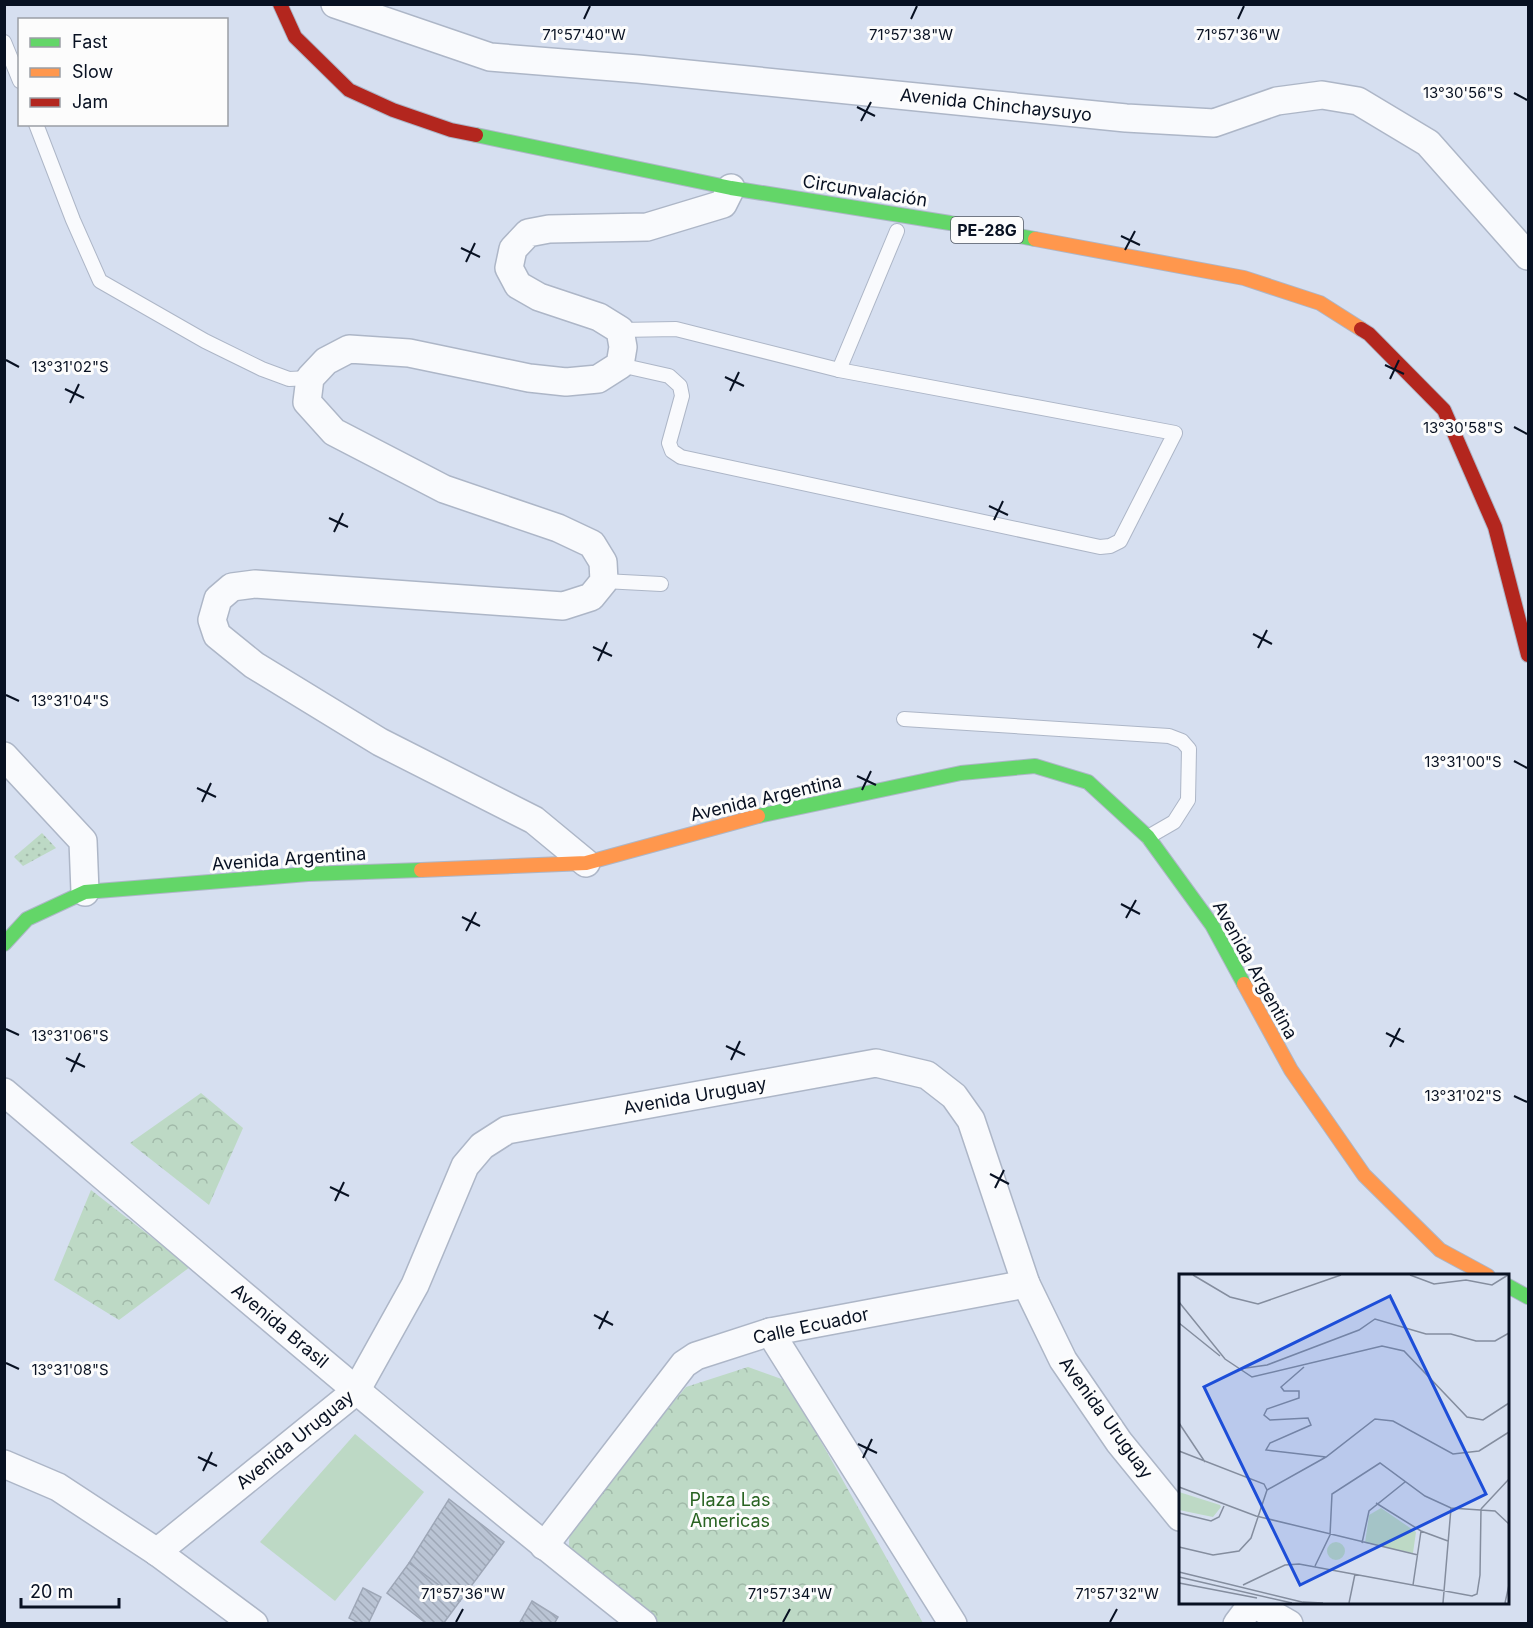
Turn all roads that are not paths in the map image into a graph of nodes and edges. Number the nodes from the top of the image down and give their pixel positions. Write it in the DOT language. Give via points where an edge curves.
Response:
graph roads {
  1 [pos="280,4"];
  2 [pos="335,4"];
  3 [pos="4,42"];
  4 [pos="18,76"];
  5 [pos="37,126"];
  6 [pos="731,188"];
  7 [pos="897,231"];
  8 [pos="1528,256"];
  9 [pos="620,330"];
  10 [pos="620,364"];
  11 [pos="838,370"];
  12 [pos="310,378"];
  13 [pos="604,581"];
  14 [pos="661,584"];
  15 [pos="1528,655"];
  16 [pos="904,719"];
  17 [pos="4,756"];
  18 [pos="1148,837"];
  19 [pos="586,863"];
  20 [pos="85,892"];
  21 [pos="4,944"];
  22 [pos="4,1092"];
  23 [pos="1486,1274"];
  24 [pos="1026,1284"];
  25 [pos="1509,1287"];
  26 [pos="1528,1297"];
  27 [pos="770,1332"];
  28 [pos="356,1391"];
  29 [pos="4,1464"];
  30 [pos="1179,1516"];
  31 [pos="544,1546"];
  32 [pos="157,1552"];
  33 [pos="1247,1610"];
  34 [pos="254,1623"];
  35 [pos="643,1623"];
  36 [pos="953,1623"];
  37 [pos="1289,1623"];
  1 -- 6 [label="highway, Circunvalación / PE-28G" via="294,37 350,90 393,111 451,130"];
  2 -- 8 [label="street, Avenida Chinchaysuyo" via="490,57 1126,118 1214,123 1277,102 1322,95 1359,101 1428,143"];
  3 -- 4 [label="lane"];
  5 -- 12 [label="lane" via="100,281 262,369 289,379"];
  6 -- 9 [label="street" via="723,204 647,227 549,229 528,233 513,249 509,268 518,285 539,297 599,317"];
  6 -- 15 [label="highway, Circunvalación / PE-28G" via="950,223 1244,278 1320,303 1369,334 1444,410 1495,527"];
  7 -- 11 [label="lane"];
  9 -- 10 [label="street"];
  9 -- 11 [label="lane" via="676,329"];
  10 -- 11 [label="lane" via="669,376 680,386 682,396 669,443 681,457 1100,547 1120,541 1174,433"];
  10 -- 12 [label="street" via="598,379 566,382 409,353 349,349 326,361"];
  12 -- 13 [label="street" via="307,402 334,432 444,489 558,528 592,544 603,562"];
  13 -- 14 [label="lane"];
  13 -- 19 [label="street" via="591,597 563,606 255,584 232,587 218,599 212,620 217,635 254,665 380,742 534,820"];
  16 -- 18 [label="lane" via="1169,736 1182,741 1189,749 1188,800 1174,822"];
  17 -- 20 [label="street" via="83,841"];
  18 -- 19 [label="highway, Avenida Argentina" via="1088,782 1035,766 961,772 762,815"];
  18 -- 23 [label="highway, Avenida Argentina" via="1212,925 1291,1070 1364,1175 1440,1250"];
  19 -- 20 [label="highway, Avenida Argentina" via="308,874"];
  20 -- 21 [label="highway, Avenida Argentina" via="27,919"];
  22 -- 28 [label="street, Avenida Brasil"];
  24 -- 27 [label="street, Calle Ecuador"];
  24 -- 28 [label="street, Avenida Uruguay" via="971,1119 954,1095 927,1075 876,1063 507,1130 482,1146 465,1167 415,1285"];
  24 -- 30 [label="street, Avenida Uruguay" via="1063,1360 1119,1442"];
  25 -- 26 [label="highway"];
  27 -- 31 [label="street, Calle Ecuador" via="696,1356 684,1364"];
  27 -- 36 [label="street"];
  28 -- 31 [label="street, Avenida Brasil"];
  28 -- 32 [label="street, Avenida Uruguay"];
  29 -- 32 [label="street" via="57,1487"];
  31 -- 35 [label="street, Avenida Brasil"];
  32 -- 34 [label="street"];
  33 -- 37 [label="street"];
}
